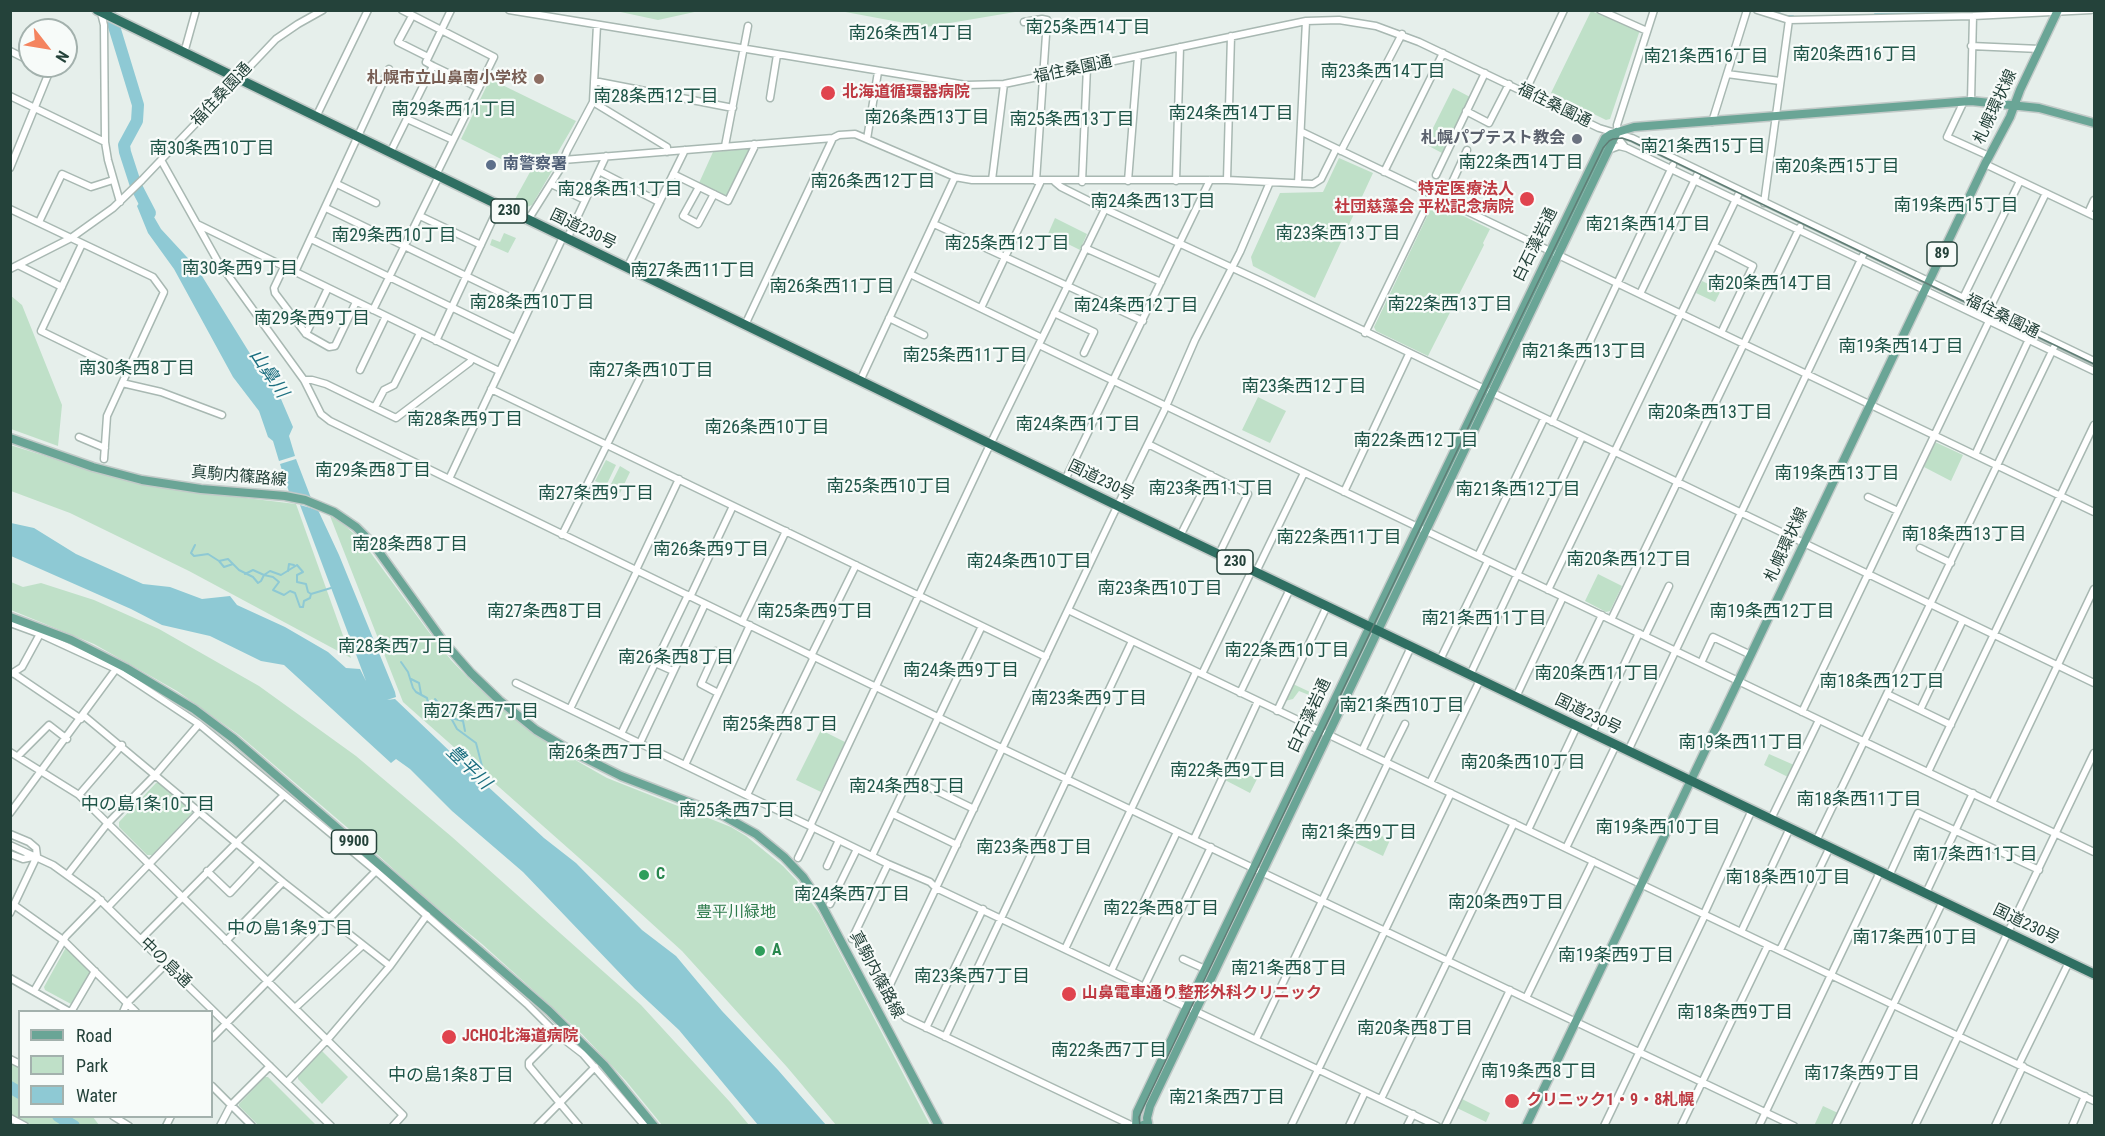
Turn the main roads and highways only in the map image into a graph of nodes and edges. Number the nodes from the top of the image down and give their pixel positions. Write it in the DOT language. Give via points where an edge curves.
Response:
graph roads {
  1 [pos="101,12"];
  2 [pos="2058,12"];
  3 [pos="2014,104"];
  4 [pos="2094,123"];
  5 [pos="1617,132"];
  6 [pos="1554,253"];
  7 [pos="10,438"];
  8 [pos="11,622"];
  9 [pos="1373,628"];
  10 [pos="1690,780"];
  11 [pos="1258,870"];
  12 [pos="2094,974"];
  13 [pos="1191,1009"];
  14 [pos="654,1125"];
  15 [pos="939,1125"];
  16 [pos="1134,1125"];
  17 [pos="1146,1125"];
  18 [pos="1526,1125"];
  1 -- 9 [label="highway, 国道230号 / 230"];
  2 -- 3 [label="main road, 札幌環状線 / 89"];
  3 -- 4 [label="main road"];
  3 -- 5 [label="main road" via="1967,101 1634,127"];
  3 -- 10 [label="main road, 札幌環状線 / 89"];
  5 -- 6 [label="main road, 白石藻岩通"];
  5 -- 6 [label="main road, 白石藻岩通" via="1603,141"];
  6 -- 9 [label="main road, 白石藻岩通"];
  7 -- 15 [label="main road, 真駒内篠路線" via="142,480 285,496 324,507 356,527 374,545 471,673 536,730 621,776 722,815 784,856 821,903"];
  8 -- 14 [label="main road, 9900" via="70,640 126,668 194,709 234,739 549,1011 599,1060"];
  9 -- 10 [label="highway, 国道230号 / 230"];
  9 -- 11 [label="main road, 白石藻岩通"];
  10 -- 12 [label="highway, 国道230号 / 230"];
  10 -- 18 [label="main road, 札幌環状線 / 89"];
  11 -- 13 [label="main road, 白石藻岩通"];
  11 -- 13 [label="main road, 白石藻岩通" via="1205,969"];
  13 -- 16 [label="main road, 白石藻岩通" via="1137,1112"];
  13 -- 17 [label="main road, 白石藻岩通" via="1150,1106"];
}
